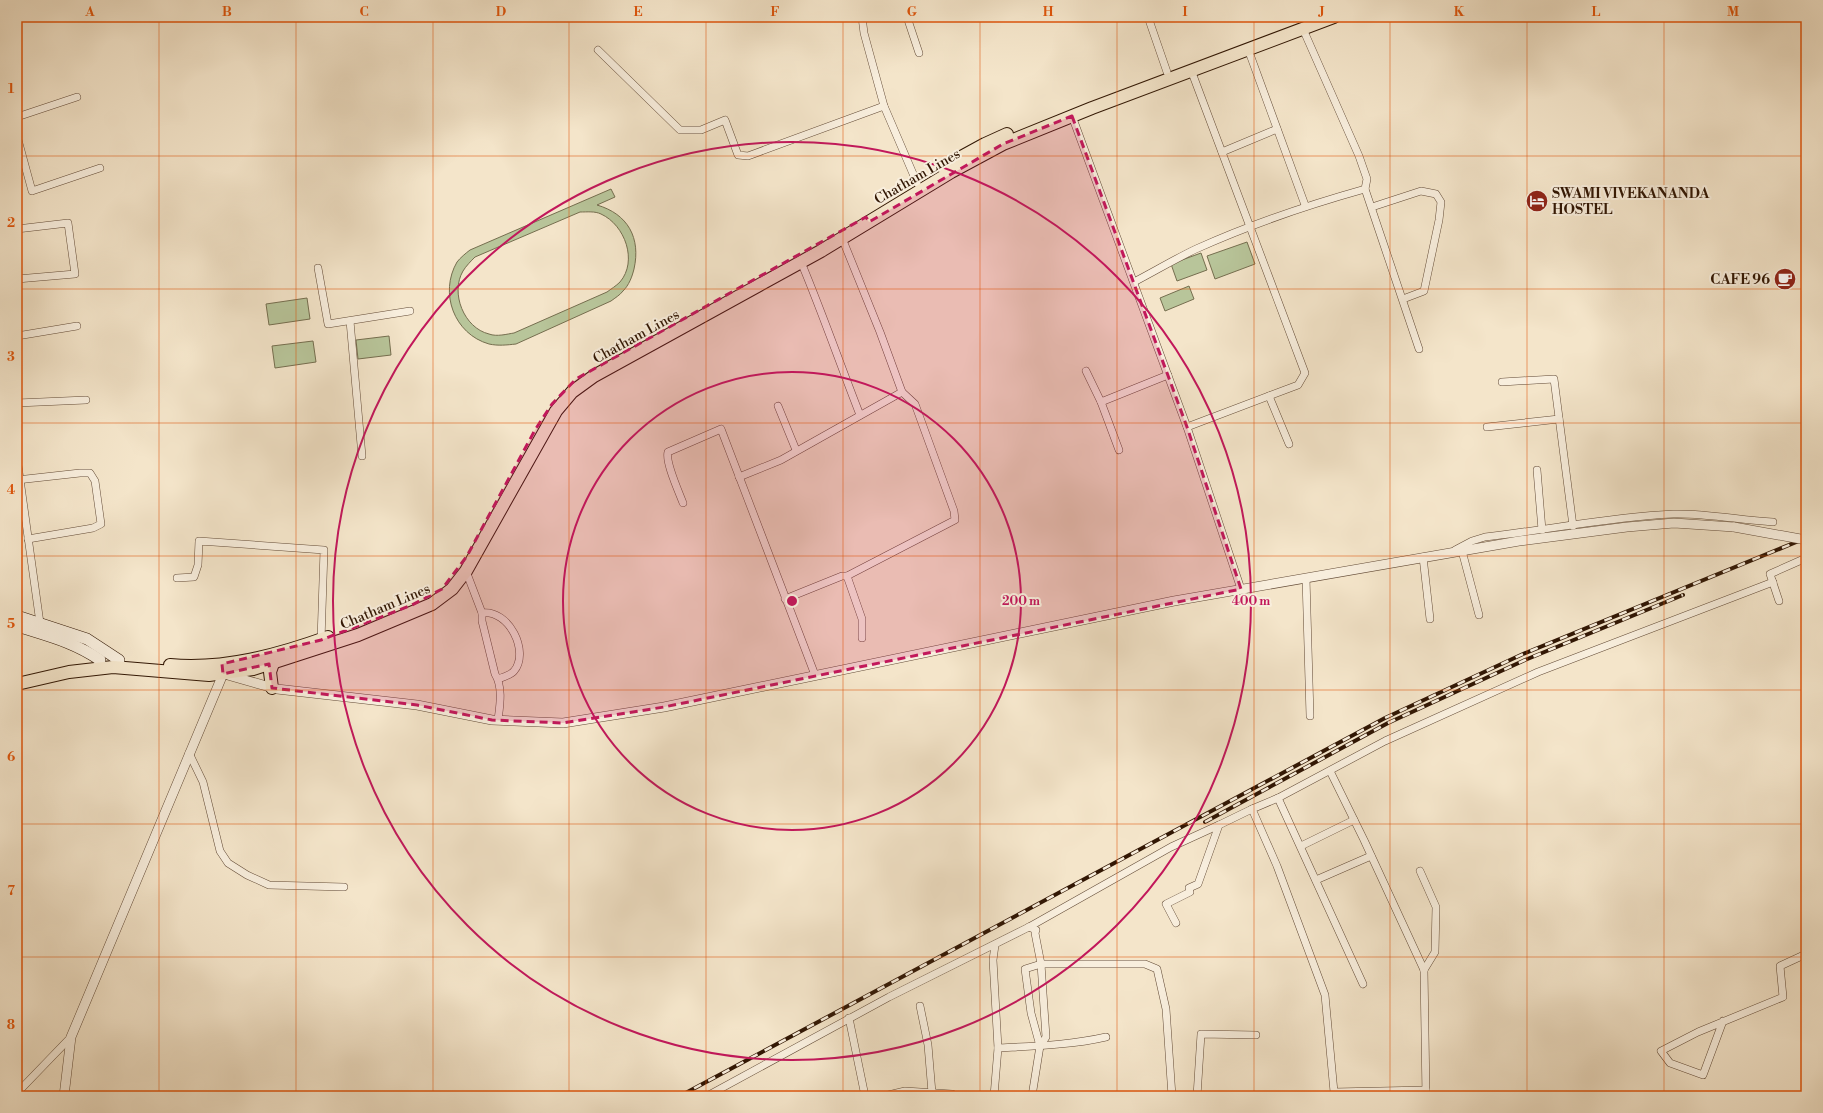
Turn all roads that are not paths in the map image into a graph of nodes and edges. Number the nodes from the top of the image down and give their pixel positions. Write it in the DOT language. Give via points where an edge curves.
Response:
graph roads {
  1 [pos="862,17"];
  2 [pos="907,17"];
  3 [pos="1148,17"];
  4 [pos="1313,17"];
  5 [pos="1334,17"];
  6 [pos="1303,29"];
  7 [pos="1248,49"];
  8 [pos="598,50"];
  9 [pos="919,53"];
  10 [pos="1192,70"];
  11 [pos="1167,72"];
  12 [pos="77,97"];
  13 [pos="884,106"];
  14 [pos="1072,116"];
  15 [pos="17,117"];
  16 [pos="1277,128"];
  17 [pos="17,136"];
  18 [pos="1222,152"];
  19 [pos="100,168"];
  20 [pos="917,183"];
  21 [pos="1365,189"];
  22 [pos="1306,205"];
  23 [pos="1372,207"];
  24 [pos="867,219"];
  25 [pos="1250,227"];
  26 [pos="17,229"];
  27 [pos="842,238"];
  28 [pos="801,262"];
  29 [pos="318,268"];
  30 [pos="17,279"];
  31 [pos="1134,282"];
  32 [pos="1403,299"];
  33 [pos="410,311"];
  34 [pos="350,321"];
  35 [pos="77,326"];
  36 [pos="17,336"];
  37 [pos="1419,350"];
  38 [pos="1086,371"];
  39 [pos="1168,375"];
  40 [pos="1502,382"];
  41 [pos="902,392"];
  42 [pos="1269,396"];
  43 [pos="86,400"];
  44 [pos="1101,402"];
  45 [pos="17,403"];
  46 [pos="778,406"];
  47 [pos="860,415"];
  48 [pos="1559,419"];
  49 [pos="1487,427"];
  50 [pos="1187,428"];
  51 [pos="1289,444"];
  52 [pos="796,450"];
  53 [pos="1119,450"];
  54 [pos="362,456"];
  55 [pos="17,458"];
  56 [pos="1537,470"];
  57 [pos="739,477"];
  58 [pos="19,480"];
  59 [pos="683,503"];
  60 [pos="1773,522"];
  61 [pos="1573,526"];
  62 [pos="1542,530"];
  63 [pos="28,539"];
  64 [pos="1806,540"];
  65 [pos="1462,551"];
  66 [pos="1452,552"];
  67 [pos="1423,557"];
  68 [pos="1806,558"];
  69 [pos="466,571"];
  70 [pos="847,576"];
  71 [pos="177,578"];
  72 [pos="1306,578"];
  73 [pos="1773,582"];
  74 [pos="1241,590"];
  75 [pos="785,598"];
  76 [pos="1779,601"];
  77 [pos="482,613"];
  78 [pos="1479,615"];
  79 [pos="17,616"];
  80 [pos="1430,619"];
  81 [pos="40,623"];
  82 [pos="17,626"];
  83 [pos="862,638"];
  84 [pos="321,640"];
  85 [pos="100,660"];
  86 [pos="119,660"];
  87 [pos="274,663"];
  88 [pos="222,669"];
  89 [pos="815,675"];
  90 [pos="17,676"];
  91 [pos="498,679"];
  92 [pos="17,684"];
  93 [pos="272,688"];
  94 [pos="1310,716"];
  95 [pos="498,720"];
  96 [pos="190,753"];
  97 [pos="1330,771"];
  98 [pos="1278,798"];
  99 [pos="1252,809"];
  100 [pos="1354,820"];
  101 [pos="1219,825"];
  102 [pos="1301,846"];
  103 [pos="1372,856"];
  104 [pos="1420,871"];
  105 [pos="1316,880"];
  106 [pos="344,887"];
  107 [pos="1176,923"];
  108 [pos="1029,927"];
  109 [pos="995,945"];
  110 [pos="1806,954"];
  111 [pos="1041,964"];
  112 [pos="1424,970"];
  113 [pos="1363,984"];
  114 [pos="920,1006"];
  115 [pos="849,1018"];
  116 [pos="1723,1022"];
  117 [pos="1256,1035"];
  118 [pos="1106,1036"];
  119 [pos="71,1037"];
  120 [pos="1040,1046"];
  121 [pos="998,1048"];
  122 [pos="17,1093"];
  123 [pos="932,1093"];
  124 [pos="1426,1093"];
  125 [pos="712,1095"];
  126 [pos="897,1095"];
  127 [pos="64,1096"];
  128 [pos="865,1096"];
  129 [pos="884,1096"];
  130 [pos="952,1096"];
  131 [pos="994,1096"];
  132 [pos="1032,1096"];
  133 [pos="1172,1096"];
  134 [pos="1197,1096"];
  1 -- 13 [label="street" via="864,34"];
  2 -- 9 [label="street"];
  3 -- 11 [label="street"];
  4 -- 11 [label="highway, Chatham Lines"];
  5 -- 6 [label="highway, Chatham Lines"];
  6 -- 7 [label="highway, Chatham Lines"];
  6 -- 21 [label="street" via="1360,156 1367,179"];
  7 -- 10 [label="highway, Chatham Lines"];
  7 -- 16 [label="street"];
  8 -- 13 [label="street" via="680,130 702,130 725,120 738,155 748,156"];
  10 -- 14 [label="highway, Chatham Lines"];
  10 -- 18 [label="street"];
  11 -- 20 [label="highway, Chatham Lines" via="1042,119 984,144"];
  12 -- 15 [label="street"];
  13 -- 20 [label="street"];
  14 -- 24 [label="highway, Chatham Lines" via="1003,144"];
  14 -- 31 [label="street"];
  16 -- 18 [label="street"];
  16 -- 22 [label="street"];
  17 -- 19 [label="street" via="32,191"];
  18 -- 25 [label="street"];
  20 -- 24 [label="highway, Chatham Lines"];
  21 -- 22 [label="street"];
  21 -- 23 [label="street"];
  22 -- 25 [label="street" via="1292,213"];
  23 -- 32 [label="street"];
  23 -- 32 [label="street" via="1421,192 1436,194 1441,202 1424,291"];
  24 -- 27 [label="highway, Chatham Lines"];
  24 -- 84 [label="highway, Chatham Lines" via="597,365 576,379 552,404 535,430 467,556 442,589 412,605"];
  25 -- 31 [label="street" via="1196,249"];
  25 -- 42 [label="street" via="1305,373 1298,385"];
  26 -- 30 [label="street" via="68,223 75,274"];
  27 -- 28 [label="highway, Chatham Lines"];
  27 -- 41 [label="street"];
  28 -- 47 [label="street"];
  28 -- 69 [label="highway, Chatham Lines" via="594,376 572,392 545,429"];
  29 -- 34 [label="street" via="328,324"];
  31 -- 39 [label="street"];
  32 -- 37 [label="street"];
  33 -- 34 [label="street"];
  34 -- 54 [label="street"];
  35 -- 36 [label="street"];
  38 -- 44 [label="street"];
  39 -- 44 [label="street"];
  39 -- 50 [label="street"];
  40 -- 48 [label="street" via="1554,379"];
  41 -- 47 [label="street"];
  41 -- 70 [label="street" via="915,404 955,520"];
  42 -- 50 [label="street"];
  42 -- 51 [label="street"];
  43 -- 45 [label="street"];
  44 -- 53 [label="street"];
  46 -- 52 [label="street"];
  47 -- 52 [label="street"];
  48 -- 49 [label="street"];
  48 -- 61 [label="street"];
  50 -- 74 [label="street"];
  52 -- 57 [label="street" via="781,460"];
  55 -- 58 [label="street"];
  56 -- 62 [label="street"];
  57 -- 59 [label="street" via="721,429 676,448 667,454"];
  57 -- 75 [label="street"];
  58 -- 63 [label="street"];
  58 -- 63 [label="street" via="80,472 90,473 95,481 101,524 93,528"];
  60 -- 61 [label="street" via="1673,514"];
  61 -- 62 [label="street"];
  62 -- 66 [label="street" via="1485,537"];
  63 -- 81 [label="street"];
  64 -- 65 [label="street, bridge" via="1734,527 1674,523 1519,541"];
  65 -- 66 [label="street"];
  65 -- 78 [label="street"];
  66 -- 67 [label="street"];
  67 -- 72 [label="street"];
  67 -- 80 [label="street"];
  68 -- 73 [label="street" via="1770,574"];
  69 -- 77 [label="street"];
  69 -- 87 [label="highway, Chatham Lines" via="452,589 432,604 358,635"];
  70 -- 75 [label="street"];
  70 -- 83 [label="street" via="862,619"];
  71 -- 84 [label="street" via="194,577 198,565 199,541 324,550"];
  72 -- 74 [label="street"];
  72 -- 94 [label="street"];
  73 -- 76 [label="street"];
  73 -- 97 [label="street" via="1538,672 1385,741"];
  74 -- 89 [label="street" via="1174,601"];
  75 -- 89 [label="street"];
  77 -- 91 [label="street"];
  77 -- 91 [label="street" via="490,612 507,622 516,640 520,662 513,672"];
  79 -- 81 [label="main road"];
  81 -- 86 [label="main road" via="87,639"];
  82 -- 85 [label="main road" via="74,644"];
  84 -- 88 [label="highway, Chatham Lines"];
  85 -- 86 [label="highway, Chatham Lines"];
  85 -- 90 [label="highway, Chatham Lines" via="78,662"];
  86 -- 88 [label="highway, Chatham Lines"];
  87 -- 88 [label="highway, Chatham Lines"];
  87 -- 93 [label="highway" via="270,672"];
  88 -- 92 [label="highway, Chatham Lines" via="192,675 113,667 69,672"];
  88 -- 93 [label="street"];
  88 -- 96 [label="street"];
  89 -- 95 [label="street" via="664,707 563,723"];
  91 -- 95 [label="street"];
  93 -- 95 [label="street" via="417,704"];
  96 -- 106 [label="street" via="203,782 220,851 228,863 269,885"];
  96 -- 119 [label="street"];
  97 -- 98 [label="street"];
  97 -- 100 [label="street"];
  98 -- 99 [label="street"];
  98 -- 102 [label="street"];
  99 -- 101 [label="street"];
  99 -- 124 [label="street" via="1277,866 1325,995 1334,1092"];
  100 -- 102 [label="street"];
  100 -- 103 [label="street"];
  101 -- 107 [label="street" via="1198,884 1189,888 1190,892 1166,904"];
  101 -- 108 [label="street" via="1171,847"];
  102 -- 105 [label="street"];
  103 -- 105 [label="street"];
  103 -- 112 [label="street"];
  104 -- 112 [label="street" via="1436,907 1435,952"];
  105 -- 113 [label="street"];
  108 -- 109 [label="street"];
  108 -- 111 [label="street" via="1036,930"];
  109 -- 115 [label="street"];
  109 -- 121 [label="street" via="993,960"];
  110 -- 116 [label="street" via="1780,966 1783,997"];
  111 -- 120 [label="street" via="1046,1036"];
  111 -- 120 [label="street" via="1025,969 1031,1013"];
  111 -- 133 [label="street" via="1145,964 1157,969 1166,1009"];
  112 -- 124 [label="street"];
  114 -- 123 [label="street" via="928,1045"];
  115 -- 125 [label="street"];
  115 -- 128 [label="street"];
  116 -- 116 [label="street" via="1698,1032 1660,1051 1670,1063 1703,1076"];
  117 -- 134 [label="street" via="1201,1034"];
  118 -- 120 [label="street"];
  119 -- 122 [label="street"];
  119 -- 127 [label="street"];
  120 -- 121 [label="street"];
  120 -- 132 [label="street"];
  121 -- 131 [label="street"];
  123 -- 126 [label="street" via="905,1091"];
  123 -- 130 [label="street"];
  126 -- 129 [label="street"];
}
